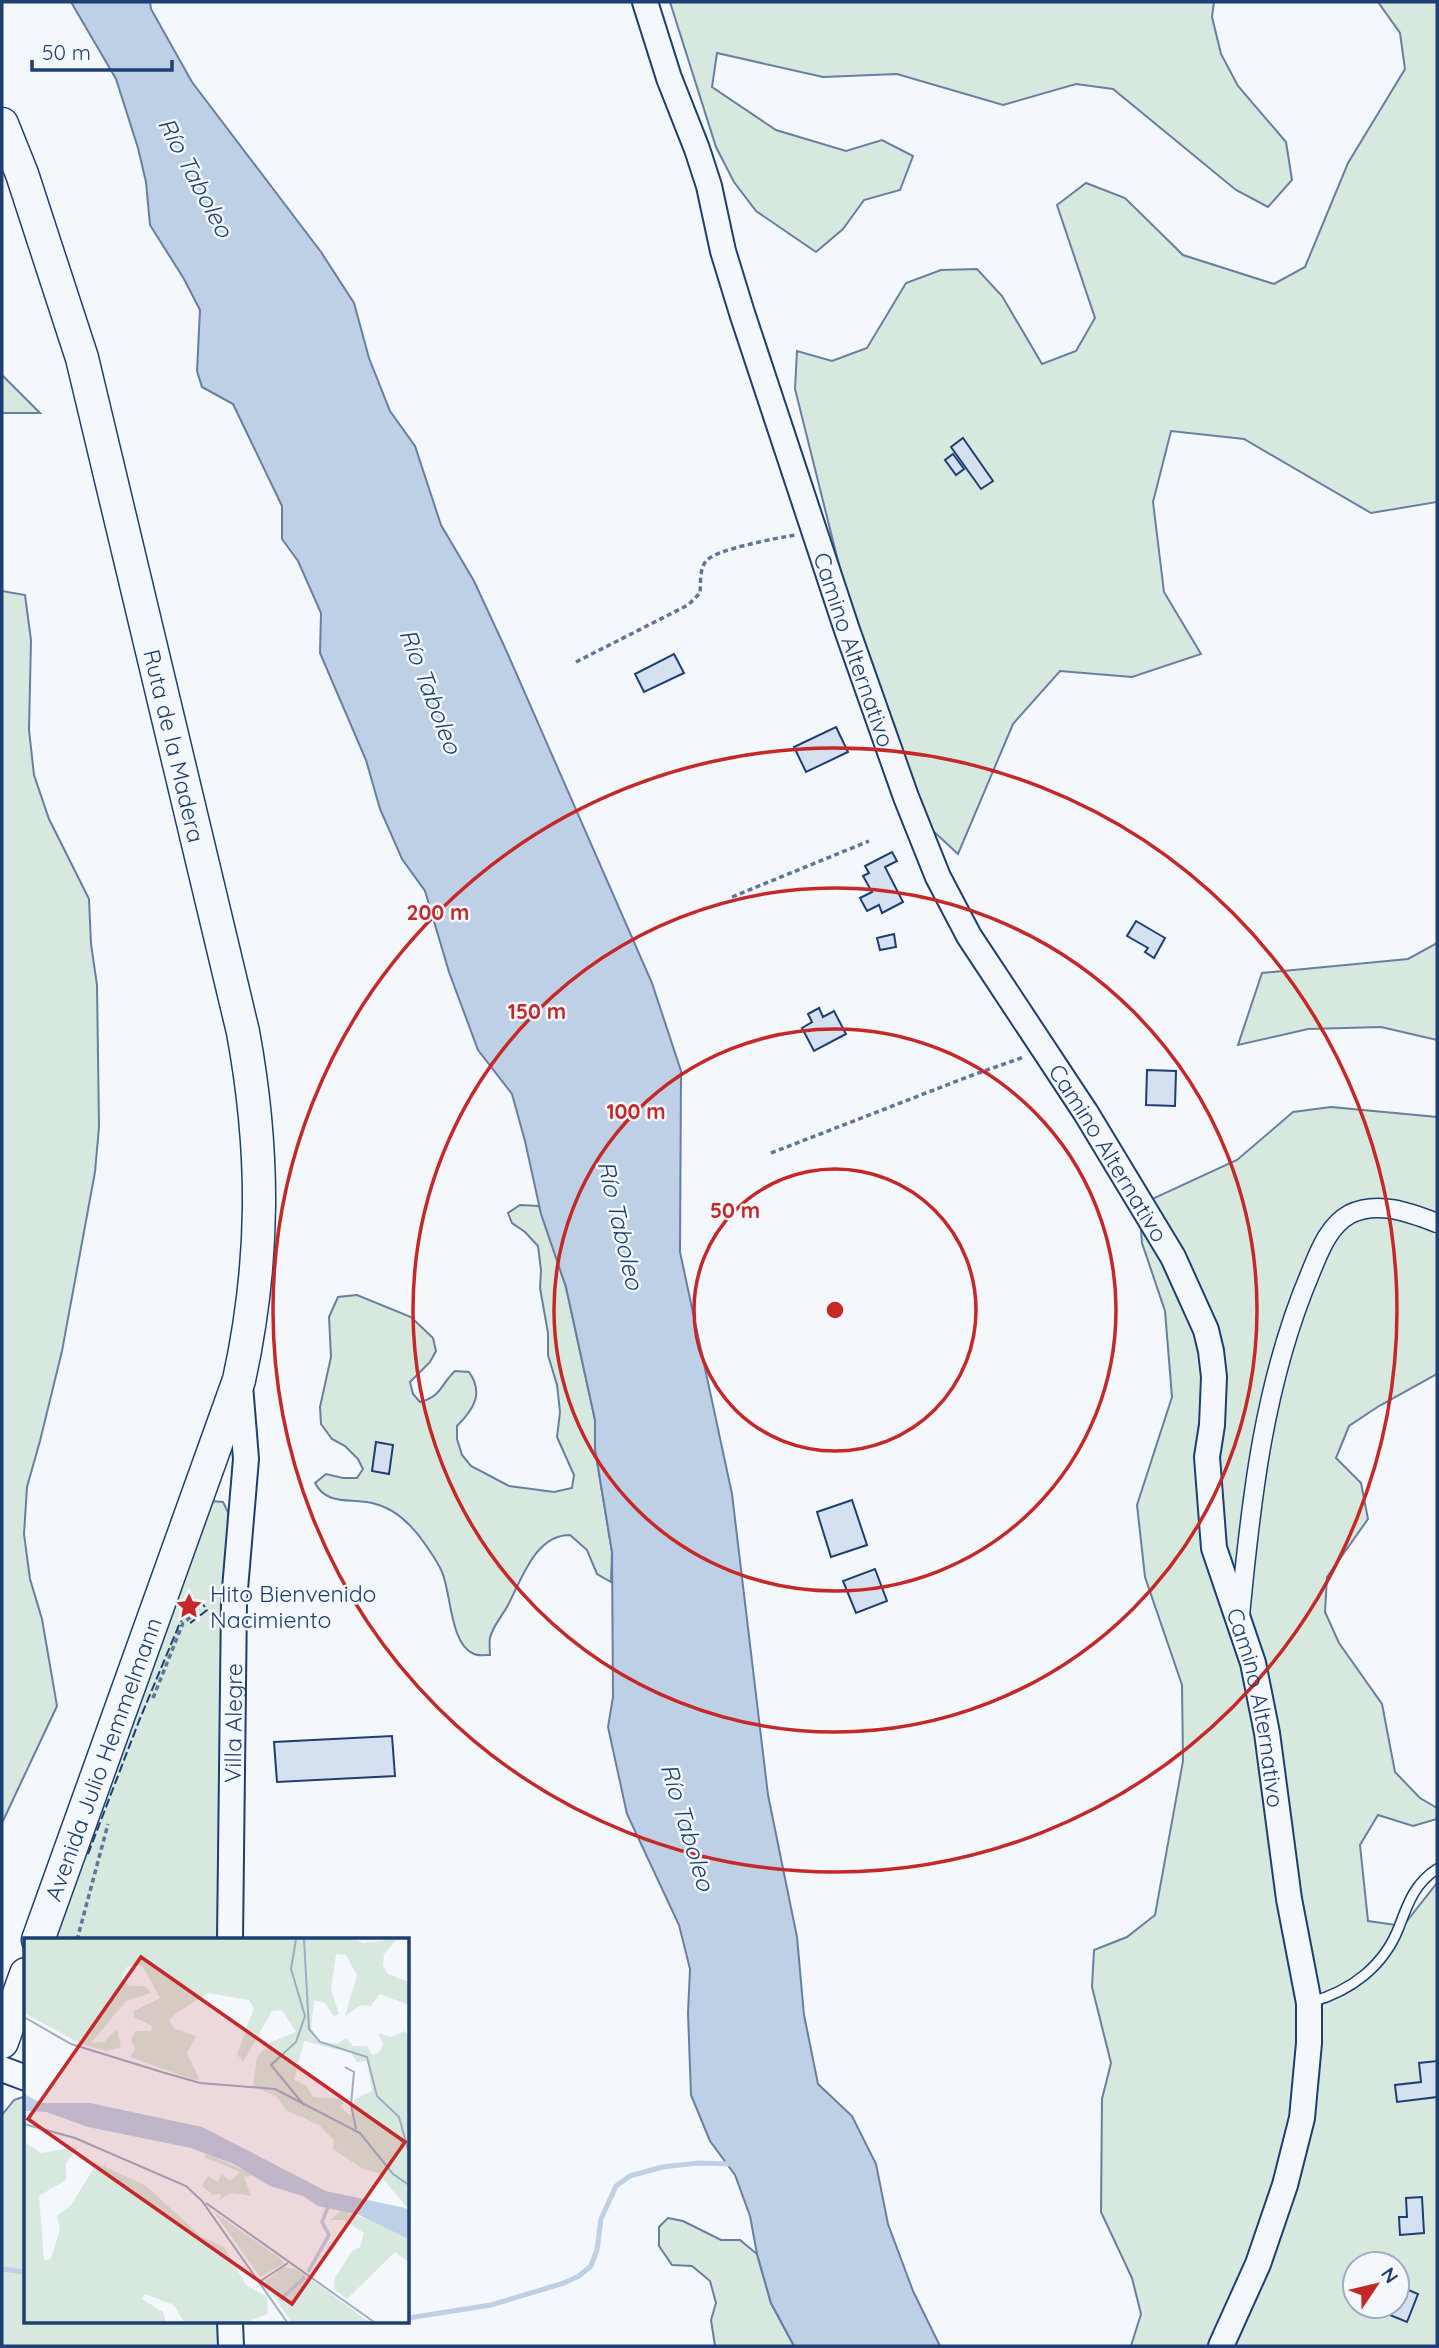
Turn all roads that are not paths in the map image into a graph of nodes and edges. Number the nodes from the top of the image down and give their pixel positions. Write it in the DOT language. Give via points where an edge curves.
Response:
graph roads {
  1 [pos="645,2"];
  2 [pos="2,124"];
  3 [pos="1437,1223"];
  4 [pos="239,1380"];
  5 [pos="1240,1624"];
  6 [pos="1437,1868"];
  7 [pos="39,1938"];
  8 [pos="230,1938"];
  9 [pos="24,1980"];
  10 [pos="1309,2003"];
  11 [pos="2,2042"];
  12 [pos="2,2069"];
  13 [pos="24,2077"];
  14 [pos="230,2324"];
  15 [pos="230,2346"];
  16 [pos="1221,2346"];
  1 -- 5 [label="street, Camino Alternativo" via="697,149 738,301 815,531 905,797 938,877 969,936 1086,1113 1173,1258 1206,1330 1214,1377 1207,1457 1214,1548"];
  2 -- 4 [label="highway, Ruta de la Madera" via="82,358 243,1032 257,1127 260,1222 254,1302"];
  3 -- 5 [label="street" via="1373,1208 1350,1214 1327,1237 1276,1372 1260,1446"];
  4 -- 7 [label="highway, Avenida Julio Hemmelmann"];
  4 -- 8 [label="street, Villa Alegre" via="246,1459 234,1601"];
  5 -- 10 [label="street, Camino Alternativo" via="1267,1733 1289,1899"];
  6 -- 10 [label="lane" via="1411,1896 1392,1942 1371,1970 1343,1990"];
  9 -- 11 [label="highway"];
  10 -- 16 [label="street, Camino Alternativo" via="1302,2118 1286,2185 1258,2264"];
  12 -- 13 [label="street"];
  14 -- 15 [label="street"];
}
